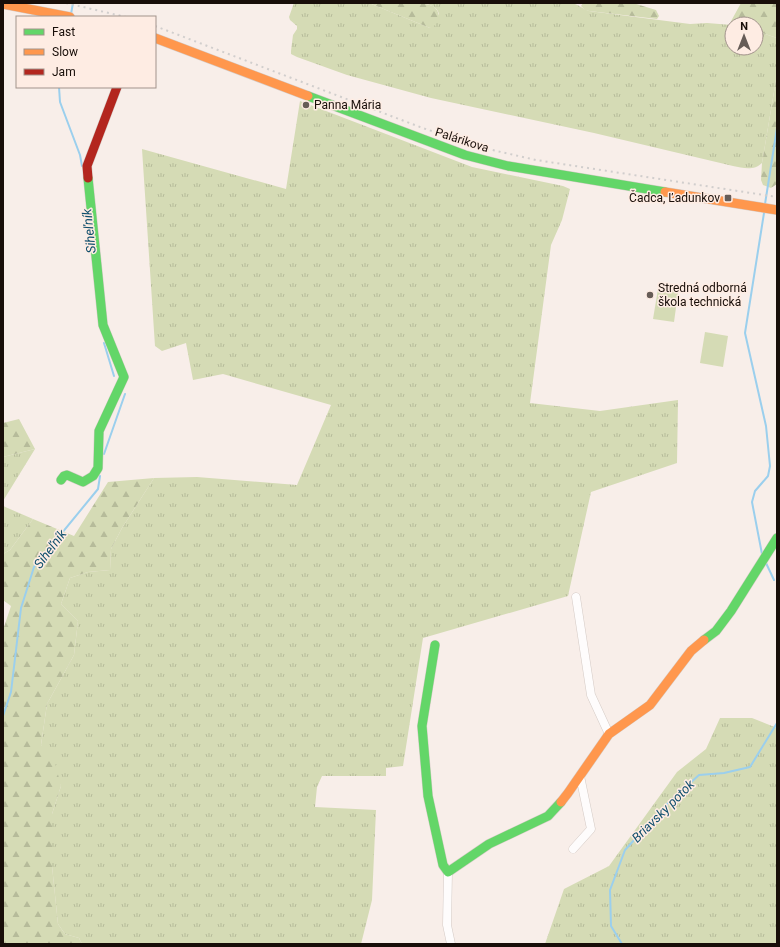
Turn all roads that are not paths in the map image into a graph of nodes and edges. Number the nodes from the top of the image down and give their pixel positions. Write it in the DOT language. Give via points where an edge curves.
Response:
graph roads {
  1 [pos="3,4"];
  2 [pos="66,16"];
  3 [pos="156,38"];
  4 [pos="117,88"];
  5 [pos="774,210"];
  6 [pos="60,480"];
  7 [pos="775,541"];
  8 [pos="576,597"];
  9 [pos="435,645"];
  10 [pos="609,734"];
  11 [pos="580,776"];
  12 [pos="573,849"];
  13 [pos="448,872"];
  14 [pos="451,944"];
  1 -- 2 [label="street"];
  3 -- 5 [label="street, Palárikova" via="465,155 508,166 581,179"];
  4 -- 6 [label="street" via="87,166 102,325 124,377 99,431 99,463 96,472 83,482 67,475"];
  7 -- 10 [label="street" via="716,631 691,652 650,705"];
  8 -- 10 [label="street" via="591,695"];
  9 -- 13 [label="street" via="422,726 423,744 428,796 443,865"];
  10 -- 11 [label="street"];
  11 -- 12 [label="street" via="591,829"];
  11 -- 13 [label="street" via="548,816 489,844"];
  13 -- 14 [label="street" via="447,925"];
}
